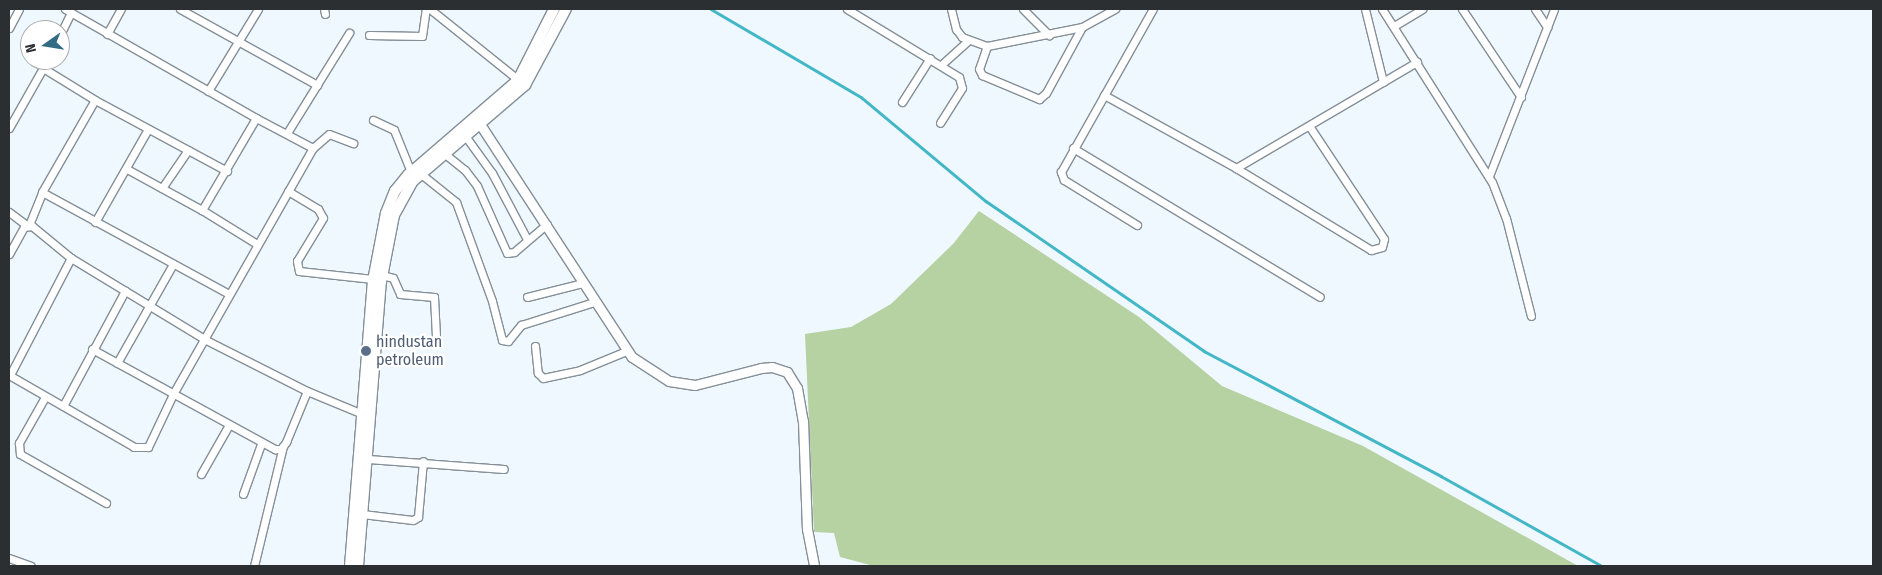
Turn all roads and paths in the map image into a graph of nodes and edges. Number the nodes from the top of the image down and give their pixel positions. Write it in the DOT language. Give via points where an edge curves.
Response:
graph roads {
  1 [pos="20,9"];
  2 [pos="121,9"];
  3 [pos="180,9"];
  4 [pos="258,9"];
  5 [pos="426,9"];
  6 [pos="430,9"];
  7 [pos="554,9"];
  8 [pos="566,9"];
  9 [pos="846,9"];
  10 [pos="951,9"];
  11 [pos="1023,9"];
  12 [pos="1115,9"];
  13 [pos="1153,9"];
  14 [pos="1365,9"];
  15 [pos="1382,9"];
  16 [pos="1422,9"];
  17 [pos="1462,9"];
  18 [pos="1535,9"];
  19 [pos="1554,9"];
  20 [pos="68,11"];
  21 [pos="1394,26"];
  22 [pos="1082,27"];
  23 [pos="1547,27"];
  24 [pos="9,28"];
  25 [pos="349,33"];
  26 [pos="107,34"];
  27 [pos="1049,34"];
  28 [pos="368,35"];
  29 [pos="238,41"];
  30 [pos="968,41"];
  31 [pos="987,46"];
  32 [pos="930,58"];
  33 [pos="1417,62"];
  34 [pos="941,65"];
  35 [pos="42,70"];
  36 [pos="46,70"];
  37 [pos="521,82"];
  38 [pos="1383,82"];
  39 [pos="317,85"];
  40 [pos="208,91"];
  41 [pos="1104,95"];
  42 [pos="1521,97"];
  43 [pos="95,100"];
  44 [pos="902,102"];
  45 [pos="256,118"];
  46 [pos="373,120"];
  47 [pos="478,121"];
  48 [pos="940,123"];
  49 [pos="1310,127"];
  50 [pos="9,128"];
  51 [pos="148,129"];
  52 [pos="287,133"];
  53 [pos="466,137"];
  54 [pos="353,143"];
  55 [pos="313,148"];
  56 [pos="1073,148"];
  57 [pos="188,150"];
  58 [pos="445,154"];
  59 [pos="1236,168"];
  60 [pos="127,169"];
  61 [pos="227,171"];
  62 [pos="416,173"];
  63 [pos="1489,176"];
  64 [pos="162,188"];
  65 [pos="288,191"];
  66 [pos="42,192"];
  67 [pos="202,210"];
  68 [pos="9,212"];
  69 [pos="95,222"];
  70 [pos="547,224"];
  71 [pos="1137,224"];
  72 [pos="28,225"];
  73 [pos="527,239"];
  74 [pos="257,244"];
  75 [pos="9,254"];
  76 [pos="71,258"];
  77 [pos="173,264"];
  78 [pos="377,277"];
  79 [pos="583,282"];
  80 [pos="125,291"];
  81 [pos="229,294"];
  82 [pos="526,297"];
  83 [pos="1320,297"];
  84 [pos="594,302"];
  85 [pos="149,306"];
  86 [pos="1531,316"];
  87 [pos="436,337"];
  88 [pos="204,339"];
  89 [pos="534,346"];
  90 [pos="92,349"];
  91 [pos="626,351"];
  92 [pos="117,363"];
  93 [pos="9,375"];
  94 [pos="306,392"];
  95 [pos="173,394"];
  96 [pos="45,397"];
  97 [pos="63,406"];
  98 [pos="366,415"];
  99 [pos="229,426"];
  100 [pos="261,444"];
  101 [pos="283,446"];
  102 [pos="368,459"];
  103 [pos="423,461"];
  104 [pos="504,469"];
  105 [pos="201,474"];
  106 [pos="243,494"];
  107 [pos="106,503"];
  108 [pos="362,514"];
  109 [pos="9,558"];
  110 [pos="32,566"];
  111 [pos="254,566"];
  112 [pos="350,566"];
  113 [pos="358,566"];
  114 [pos="814,566"];
  1 -- 24 [label="street"];
  2 -- 26 [label="street"];
  3 -- 29 [label="street"];
  4 -- 29 [label="street"];
  5 -- 28 [label="street" via="422,36"];
  6 -- 37 [label="street"];
  7 -- 37 [label="main road"];
  8 -- 37 [label="main road"];
  9 -- 32 [label="street"];
  10 -- 30 [label="street" via="956,28"];
  11 -- 27 [label="street"];
  12 -- 22 [label="street"];
  13 -- 41 [label="street"];
  14 -- 38 [label="street"];
  15 -- 21 [label="street"];
  16 -- 21 [label="street"];
  17 -- 42 [label="street"];
  18 -- 23 [label="street"];
  19 -- 23 [label="street"];
  20 -- 26 [label="street"];
  21 -- 33 [label="street"];
  22 -- 27 [label="street"];
  22 -- 31 [label="street" via="1046,93 1039,99 982,75 979,69"];
  23 -- 42 [label="street"];
  25 -- 39 [label="street"];
  26 -- 40 [label="street"];
  27 -- 31 [label="street"];
  29 -- 39 [label="street"];
  29 -- 40 [label="street"];
  30 -- 31 [label="street"];
  30 -- 34 [label="street"];
  32 -- 34 [label="street"];
  32 -- 44 [label="street"];
  33 -- 38 [label="street"];
  33 -- 63 [label="street"];
  34 -- 48 [label="street" via="959,77 962,83"];
  35 -- 50 [label="street"];
  36 -- 43 [label="street"];
  37 -- 47 [label="main road"];
  38 -- 49 [label="street"];
  39 -- 52 [label="street"];
  40 -- 45 [label="street"];
  41 -- 56 [label="street"];
  41 -- 59 [label="street"];
  42 -- 63 [label="street"];
  43 -- 51 [label="street"];
  43 -- 66 [label="street"];
  45 -- 52 [label="street"];
  45 -- 61 [label="street"];
  46 -- 62 [label="street" via="394,130"];
  47 -- 53 [label="main road"];
  47 -- 62 [label="main road"];
  47 -- 70 [label="street"];
  49 -- 59 [label="street"];
  49 -- 59 [label="street" via="1384,239 1382,247 1371,250"];
  51 -- 57 [label="street"];
  51 -- 60 [label="street"];
  52 -- 55 [label="street"];
  53 -- 58 [label="main road"];
  53 -- 73 [label="street" via="492,173"];
  54 -- 55 [label="street" via="329,134"];
  55 -- 65 [label="street"];
  56 -- 71 [label="street" via="1061,172 1064,180"];
  56 -- 83 [label="street"];
  57 -- 61 [label="street"];
  57 -- 64 [label="street"];
  58 -- 62 [label="main road"];
  58 -- 73 [label="street" via="474,182 506,253 512,254"];
  60 -- 64 [label="street"];
  60 -- 69 [label="street"];
  61 -- 67 [label="street"];
  62 -- 78 [label="main road" via="395,191 386,212"];
  62 -- 84 [label="street" via="456,202 492,301 502,340 508,341 521,325"];
  63 -- 86 [label="street" via="1506,218"];
  64 -- 67 [label="street"];
  65 -- 74 [label="street"];
  65 -- 78 [label="street" via="318,209 323,218 297,261 299,271"];
  66 -- 69 [label="street"];
  66 -- 72 [label="street"];
  67 -- 74 [label="street"];
  68 -- 72 [label="street"];
  69 -- 77 [label="street"];
  70 -- 73 [label="street"];
  70 -- 79 [label="street"];
  72 -- 75 [label="street"];
  72 -- 76 [label="street"];
  74 -- 81 [label="street"];
  76 -- 80 [label="street"];
  76 -- 93 [label="street"];
  77 -- 81 [label="street"];
  77 -- 85 [label="street"];
  78 -- 87 [label="street" via="393,278 400,294 434,297"];
  78 -- 98 [label="main road"];
  79 -- 82 [label="street"];
  79 -- 84 [label="street"];
  80 -- 85 [label="street"];
  80 -- 90 [label="street"];
  81 -- 88 [label="street"];
  84 -- 91 [label="street"];
  85 -- 88 [label="street"];
  85 -- 92 [label="street"];
  88 -- 94 [label="street"];
  88 -- 95 [label="street"];
  89 -- 91 [label="street" via="538,373 543,378 580,370"];
  90 -- 92 [label="street"];
  90 -- 97 [label="street"];
  91 -- 114 [label="street" via="669,380 695,385 761,368 772,367 787,372 796,388 802,421 807,521"];
  92 -- 95 [label="street"];
  93 -- 96 [label="street"];
  94 -- 98 [label="street"];
  94 -- 101 [label="street"];
  95 -- 97 [label="street" via="151,442 144,449 134,447"];
  95 -- 99 [label="street"];
  96 -- 97 [label="street"];
  96 -- 107 [label="street" via="19,443 20,454"];
  98 -- 102 [label="main road"];
  98 -- 112 [label="main road"];
  99 -- 100 [label="street"];
  99 -- 105 [label="street"];
  100 -- 101 [label="street" via="275,449"];
  100 -- 106 [label="street"];
  101 -- 111 [label="street"];
  102 -- 103 [label="street"];
  102 -- 108 [label="main road"];
  103 -- 104 [label="street"];
  103 -- 108 [label="street" via="418,517 412,520"];
  108 -- 113 [label="main road"];
  109 -- 110 [label="street"];
}
